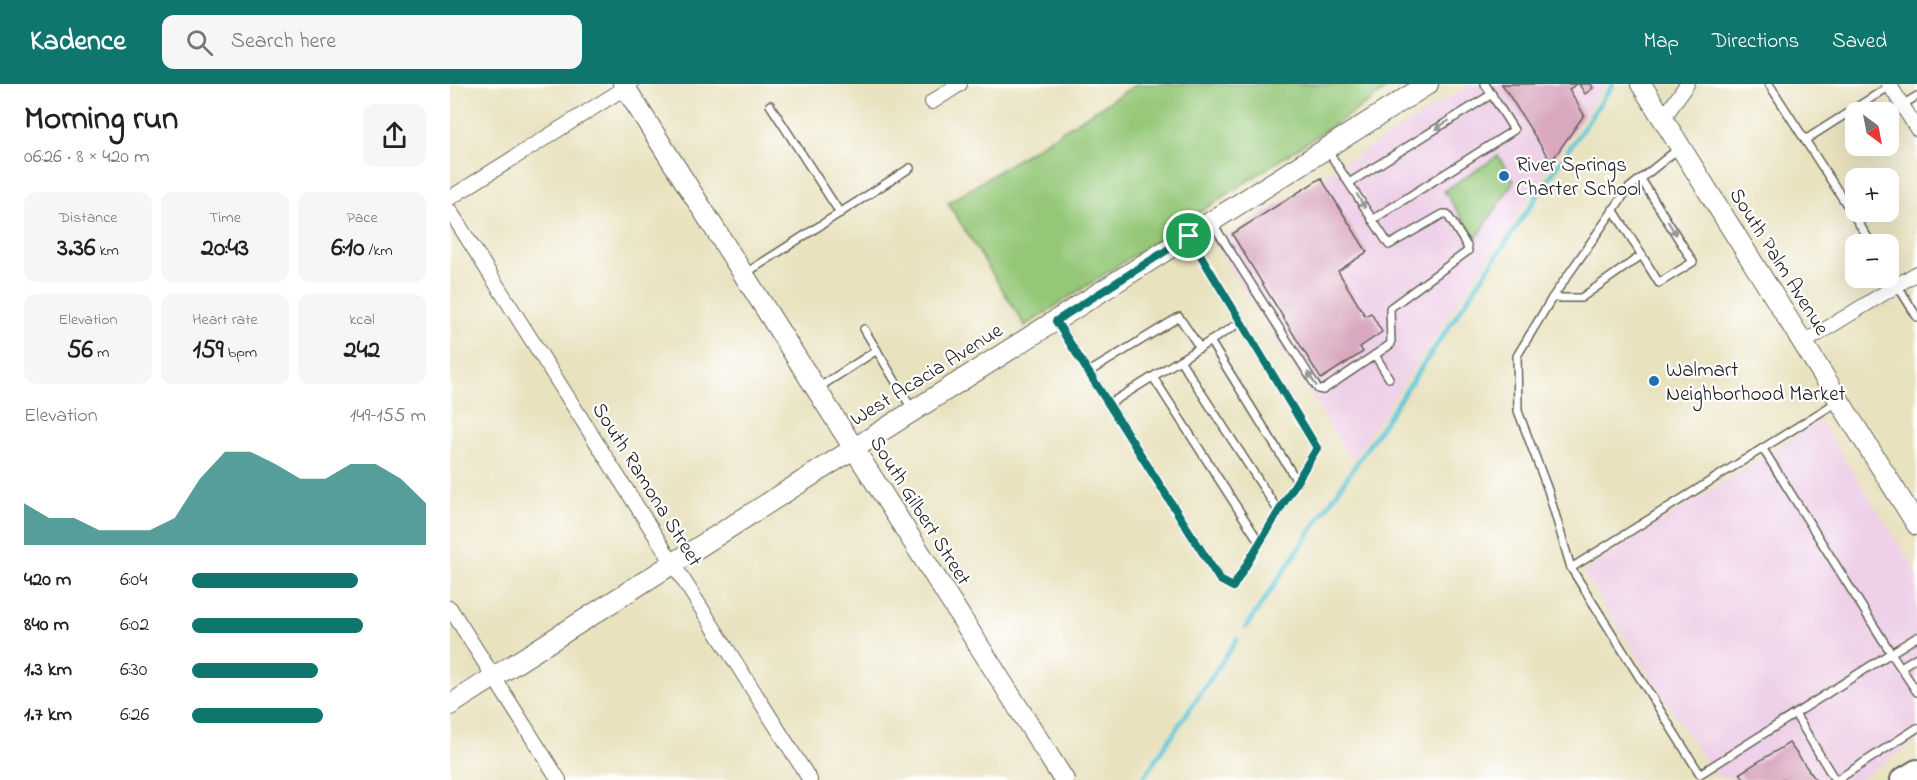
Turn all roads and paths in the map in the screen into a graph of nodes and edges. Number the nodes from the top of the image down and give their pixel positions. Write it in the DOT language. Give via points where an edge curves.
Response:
graph roads {
  1 [pos="960,84"];
  2 [pos="1485,84"];
  3 [pos="1641,84"];
  4 [pos="1687,84"];
  5 [pos="1769,84"];
  6 [pos="626,85"];
  7 [pos="1890,85"];
  8 [pos="1416,87"];
  9 [pos="1492,94"];
  10 [pos="1917,96"];
  11 [pos="932,102"];
  12 [pos="770,105"];
  13 [pos="1902,105"];
  14 [pos="1663,119"];
  15 [pos="1917,129"];
  16 [pos="1805,140"];
  17 [pos="1680,147"];
  18 [pos="1327,148"];
  19 [pos="909,168"];
  20 [pos="1641,179"];
  21 [pos="1349,183"];
  22 [pos="450,198"];
  23 [pos="1613,210"];
  24 [pos="450,211"];
  25 [pos="840,213"];
  26 [pos="1372,220"];
  27 [pos="1212,221"];
  28 [pos="1866,234"];
  29 [pos="1189,236"];
  30 [pos="1642,255"];
  31 [pos="1917,273"];
  32 [pos="744,275"];
  33 [pos="1899,284"];
  34 [pos="1892,288"];
  35 [pos="1899,288"];
  36 [pos="1552,298"];
  37 [pos="1917,317"];
  38 [pos="1056,321"];
  39 [pos="1241,322"];
  40 [pos="864,329"];
  41 [pos="1210,341"];
  42 [pos="1803,343"];
  43 [pos="1200,348"];
  44 [pos="877,351"];
  45 [pos="1375,355"];
  46 [pos="1180,360"];
  47 [pos="1089,372"];
  48 [pos="1153,377"];
  49 [pos="1389,378"];
  50 [pos="816,389"];
  51 [pos="1839,401"];
  52 [pos="1109,404"];
  53 [pos="913,411"];
  54 [pos="1763,448"];
  55 [pos="854,449"];
  56 [pos="1298,481"];
  57 [pos="1279,512"];
  58 [pos="1917,525"];
  59 [pos="1260,543"];
  60 [pos="673,564"];
  61 [pos="1571,568"];
  62 [pos="450,608"];
  63 [pos="1917,637"];
  64 [pos="1892,653"];
  65 [pos="1917,657"];
  66 [pos="1901,667"];
  67 [pos="494,677"];
  68 [pos="1917,692"];
  69 [pos="450,705"];
  70 [pos="1795,714"];
  71 [pos="1917,728"];
  72 [pos="1917,771"];
  73 [pos="1702,777"];
  74 [pos="559,780"];
  75 [pos="810,780"];
  76 [pos="1064,780"];
  77 [pos="1836,780"];
  78 [pos="1902,780"];
  1 -- 11 [label="street"];
  2 -- 9 [label="lane"];
  3 -- 14 [label="street, South Palm Avenue"];
  4 -- 14 [label="street"];
  5 -- 16 [label="lane"];
  6 -- 22 [label="street"];
  6 -- 32 [label="street, South Gilbert Street"];
  7 -- 13 [label="street"];
  7 -- 16 [label="lane"];
  8 -- 18 [label="street, West Acacia Avenue"];
  9 -- 21 [label="lane, one-way"];
  9 -- 26 [label="lane" via="1514,130"];
  10 -- 13 [label="lane"];
  12 -- 25 [label="lane"];
  13 -- 15 [label="street"];
  14 -- 17 [label="street, South Palm Avenue"];
  16 -- 28 [label="lane"];
  17 -- 20 [label="lane"];
  17 -- 42 [label="street, South Palm Avenue"];
  18 -- 21 [label="lane"];
  18 -- 27 [label="street, West Acacia Avenue"];
  19 -- 25 [label="lane"];
  20 -- 23 [label="lane"];
  20 -- 30 [label="lane, one-way" via="1693,262 1659,283"];
  21 -- 26 [label="lane, one-way"];
  23 -- 30 [label="lane"];
  23 -- 36 [label="lane"];
  24 -- 60 [label="street, South Ramona Street"];
  25 -- 32 [label="lane"];
  26 -- 45 [label="lane" via="1392,245 1447,214 1468,251 1390,308 1391,344"];
  27 -- 29 [label="street, West Acacia Avenue"];
  45 -- 27 [label="lane, one-way" via="1323,390 1318,389"];
  29 -- 38 [label="street, West Acacia Avenue"];
  29 -- 39 [label="lane"];
  30 -- 36 [label="lane" via="1581,298"];
  31 -- 33 [label="street"];
  32 -- 50 [label="street, South Gilbert Street"];
  34 -- 42 [label="street"];
  35 -- 37 [label="lane"];
  36 -- 61 [label="lane" via="1517,356 1518,411 1548,490"];
  38 -- 47 [label="lane"];
  38 -- 53 [label="street, West Acacia Avenue"];
  39 -- 41 [label="lane"];
  39 -- 56 [label="lane" via="1317,448"];
  40 -- 44 [label="lane"];
  41 -- 43 [label="lane"];
  41 -- 56 [label="lane"];
  42 -- 51 [label="street, South Palm Avenue"];
  43 -- 46 [label="lane"];
  43 -- 47 [label="lane" via="1179,317"];
  44 -- 50 [label="lane"];
  44 -- 53 [label="lane"];
  45 -- 49 [label="lane"];
  46 -- 48 [label="lane"];
  46 -- 57 [label="lane"];
  47 -- 52 [label="lane"];
  48 -- 52 [label="lane"];
  48 -- 59 [label="lane"];
  50 -- 55 [label="street, South Gilbert Street"];
  51 -- 54 [label="lane"];
  51 -- 58 [label="street, South Palm Avenue"];
  52 -- 59 [label="lane" via="1220,580 1233,587"];
  53 -- 55 [label="street, West Acacia Avenue"];
  54 -- 61 [label="lane"];
  54 -- 64 [label="lane"];
  55 -- 60 [label="street, West Acacia Avenue"];
  55 -- 76 [label="street, South Gilbert Street"];
  56 -- 57 [label="lane"];
  57 -- 59 [label="lane"];
  60 -- 67 [label="street, West Acacia Avenue"];
  60 -- 75 [label="street, South Ramona Street"];
  61 -- 73 [label="lane"];
  62 -- 67 [label="street"];
  63 -- 64 [label="lane"];
  64 -- 66 [label="lane"];
  64 -- 70 [label="lane"];
  65 -- 66 [label="lane"];
  66 -- 68 [label="lane"];
  67 -- 69 [label="street, West Acacia Avenue"];
  67 -- 74 [label="street"];
  70 -- 73 [label="lane"];
  70 -- 77 [label="lane"];
  71 -- 77 [label="lane"];
  72 -- 78 [label="main road"];
}
